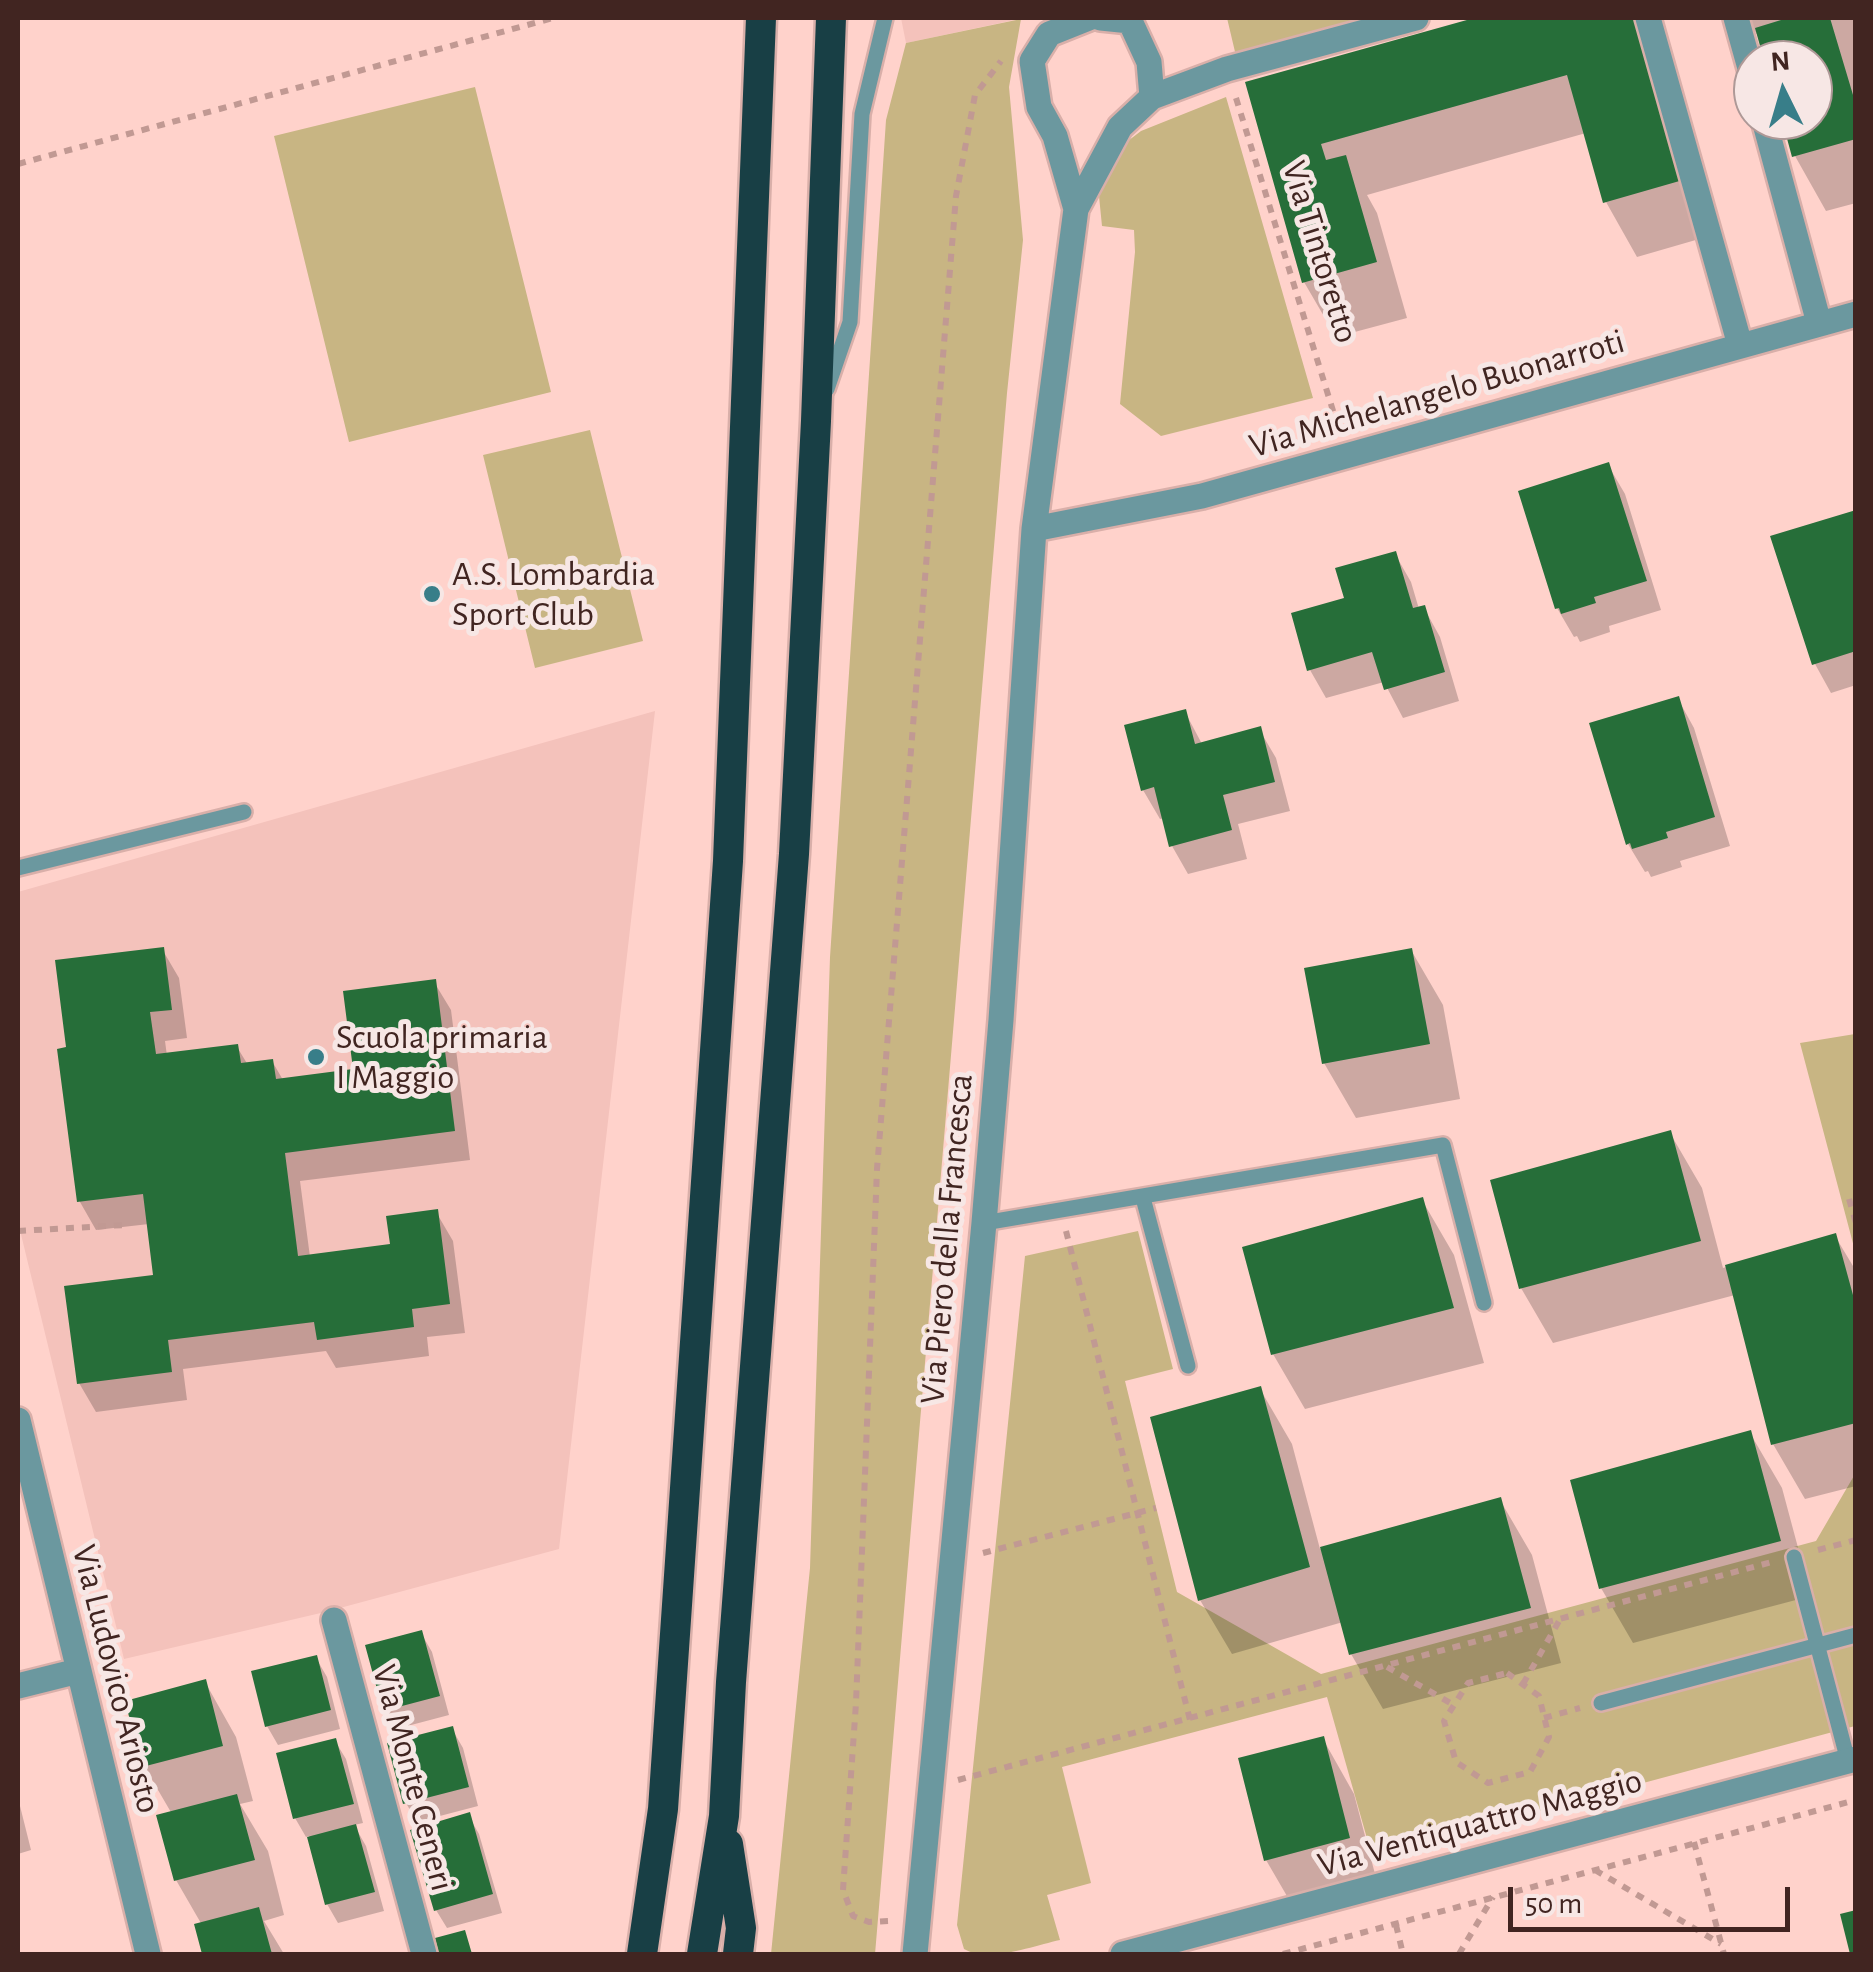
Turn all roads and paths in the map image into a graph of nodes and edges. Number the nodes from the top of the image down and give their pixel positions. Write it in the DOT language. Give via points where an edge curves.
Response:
graph roads {
  1 [pos="553,18"];
  2 [pos="761,18"];
  3 [pos="830,18"];
  4 [pos="885,18"];
  5 [pos="1089,18"];
  6 [pos="1101,18"];
  7 [pos="1416,18"];
  8 [pos="1648,18"];
  9 [pos="1133,19"];
  10 [pos="1005,56"];
  11 [pos="1227,69"];
  12 [pos="1152,97"];
  13 [pos="1769,140"];
  14 [pos="18,164"];
  15 [pos="1076,209"];
  16 [pos="1856,314"];
  17 [pos="1819,323"];
  18 [pos="1740,345"];
  19 [pos="816,421"];
  20 [pos="1347,456"];
  21 [pos="1034,530"];
  22 [pos="244,812"];
  23 [pos="18,868"];
  24 [pos="1142,1198"];
  25 [pos="1849,1200"];
  26 [pos="1061,1212"];
  27 [pos="984,1223"];
  28 [pos="1856,1224"];
  29 [pos="126,1225"];
  30 [pos="18,1232"];
  31 [pos="1484,1302"];
  32 [pos="1188,1366"];
  33 [pos="18,1420"];
  34 [pos="1156,1508"];
  35 [pos="1137,1512"];
  36 [pos="1856,1540"];
  37 [pos="1794,1556"];
  38 [pos="952,1561"];
  39 [pos="334,1620"];
  40 [pos="1560,1620"];
  41 [pos="1856,1635"];
  42 [pos="1817,1645"];
  43 [pos="1387,1666"];
  44 [pos="78,1672"];
  45 [pos="1522,1684"];
  46 [pos="18,1686"];
  47 [pos="1601,1703"];
  48 [pos="1454,1706"];
  49 [pos="1544,1718"];
  50 [pos="1190,1720"];
  51 [pos="1852,1760"];
  52 [pos="931,1788"];
  53 [pos="1856,1800"];
  54 [pos="724,1816"];
  55 [pos="1694,1842"];
  56 [pos="1595,1870"];
  57 [pos="1493,1897"];
  58 [pos="919,1919"];
  59 [pos="1396,1925"];
  60 [pos="1721,1944"];
  61 [pos="148,1954"];
  62 [pos="424,1954"];
  63 [pos="642,1954"];
  64 [pos="702,1954"];
  65 [pos="738,1954"];
  66 [pos="916,1954"];
  67 [pos="1124,1954"];
  68 [pos="1283,1954"];
  69 [pos="1404,1954"];
  70 [pos="1459,1954"];
  71 [pos="1724,1954"];
  1 -- 14 [label="path"];
  2 -- 63 [label="highway" via="728,861 663,1809"];
  3 -- 19 [label="highway"];
  4 -- 19 [label="lane" via="862,114 850,322"];
  5 -- 15 [label="street" via="1049,34 1032,61 1039,107 1055,136"];
  6 -- 9 [label="street"];
  7 -- 11 [label="street"];
  8 -- 18 [label="street"];
  9 -- 12 [label="street"];
  10 -- 58 [label="path" via="975,95 956,196 877,1169 844,1890 853,1916 869,1922"];
  11 -- 12 [label="street"];
  11 -- 20 [label="path, Via Tintoretto"];
  12 -- 15 [label="street" via="1120,127"];
  13 -- 17 [label="street"];
  15 -- 21 [label="street"];
  16 -- 17 [label="street, Via Michelangelo Buonarroti"];
  17 -- 18 [label="street, Via Michelangelo Buonarroti"];
  18 -- 20 [label="street, Via Michelangelo Buonarroti"];
  19 -- 54 [label="highway" via="794,854"];
  20 -- 21 [label="street, Via Michelangelo Buonarroti" via="1202,496"];
  21 -- 27 [label="street, Via Piero della Francesca"];
  22 -- 23 [label="lane"];
  24 -- 26 [label="lane"];
  24 -- 31 [label="lane" via="1443,1146"];
  24 -- 32 [label="lane"];
  25 -- 28 [label="path"];
  26 -- 27 [label="lane"];
  26 -- 35 [label="path"];
  27 -- 38 [label="street, Via Piero della Francesca"];
  29 -- 30 [label="path"];
  33 -- 44 [label="street, Via Ludovico Ariosto"];
  34 -- 35 [label="path"];
  35 -- 38 [label="path"];
  35 -- 50 [label="path"];
  36 -- 37 [label="path"];
  37 -- 40 [label="path"];
  37 -- 42 [label="lane"];
  38 -- 52 [label="street, Via Piero della Francesca"];
  39 -- 62 [label="street, Via Monte Ceneri"];
  40 -- 43 [label="path"];
  40 -- 45 [label="path"];
  41 -- 42 [label="lane"];
  42 -- 47 [label="lane"];
  42 -- 51 [label="lane"];
  43 -- 48 [label="path"];
  43 -- 50 [label="path"];
  44 -- 46 [label="street"];
  44 -- 61 [label="street, Via Ludovico Ariosto"];
  45 -- 48 [label="path" via="1507,1673 1468,1684"];
  45 -- 49 [label="path" via="1538,1696"];
  47 -- 49 [label="path"];
  48 -- 49 [label="path" via="1444,1721 1456,1762 1488,1783 1530,1772 1549,1737"];
  50 -- 52 [label="path"];
  51 -- 67 [label="street, Via Ventiquattro Maggio"];
  52 -- 58 [label="street, Via Piero della Francesca"];
  53 -- 55 [label="path"];
  54 -- 64 [label="highway"];
  54 -- 65 [label="highway" via="742,1928"];
  55 -- 56 [label="path"];
  55 -- 60 [label="path"];
  56 -- 57 [label="path"];
  56 -- 60 [label="path"];
  57 -- 59 [label="path"];
  57 -- 70 [label="path"];
  58 -- 66 [label="street, Via Piero della Francesca"];
  59 -- 68 [label="path"];
  59 -- 69 [label="path"];
  60 -- 71 [label="path"];
}
